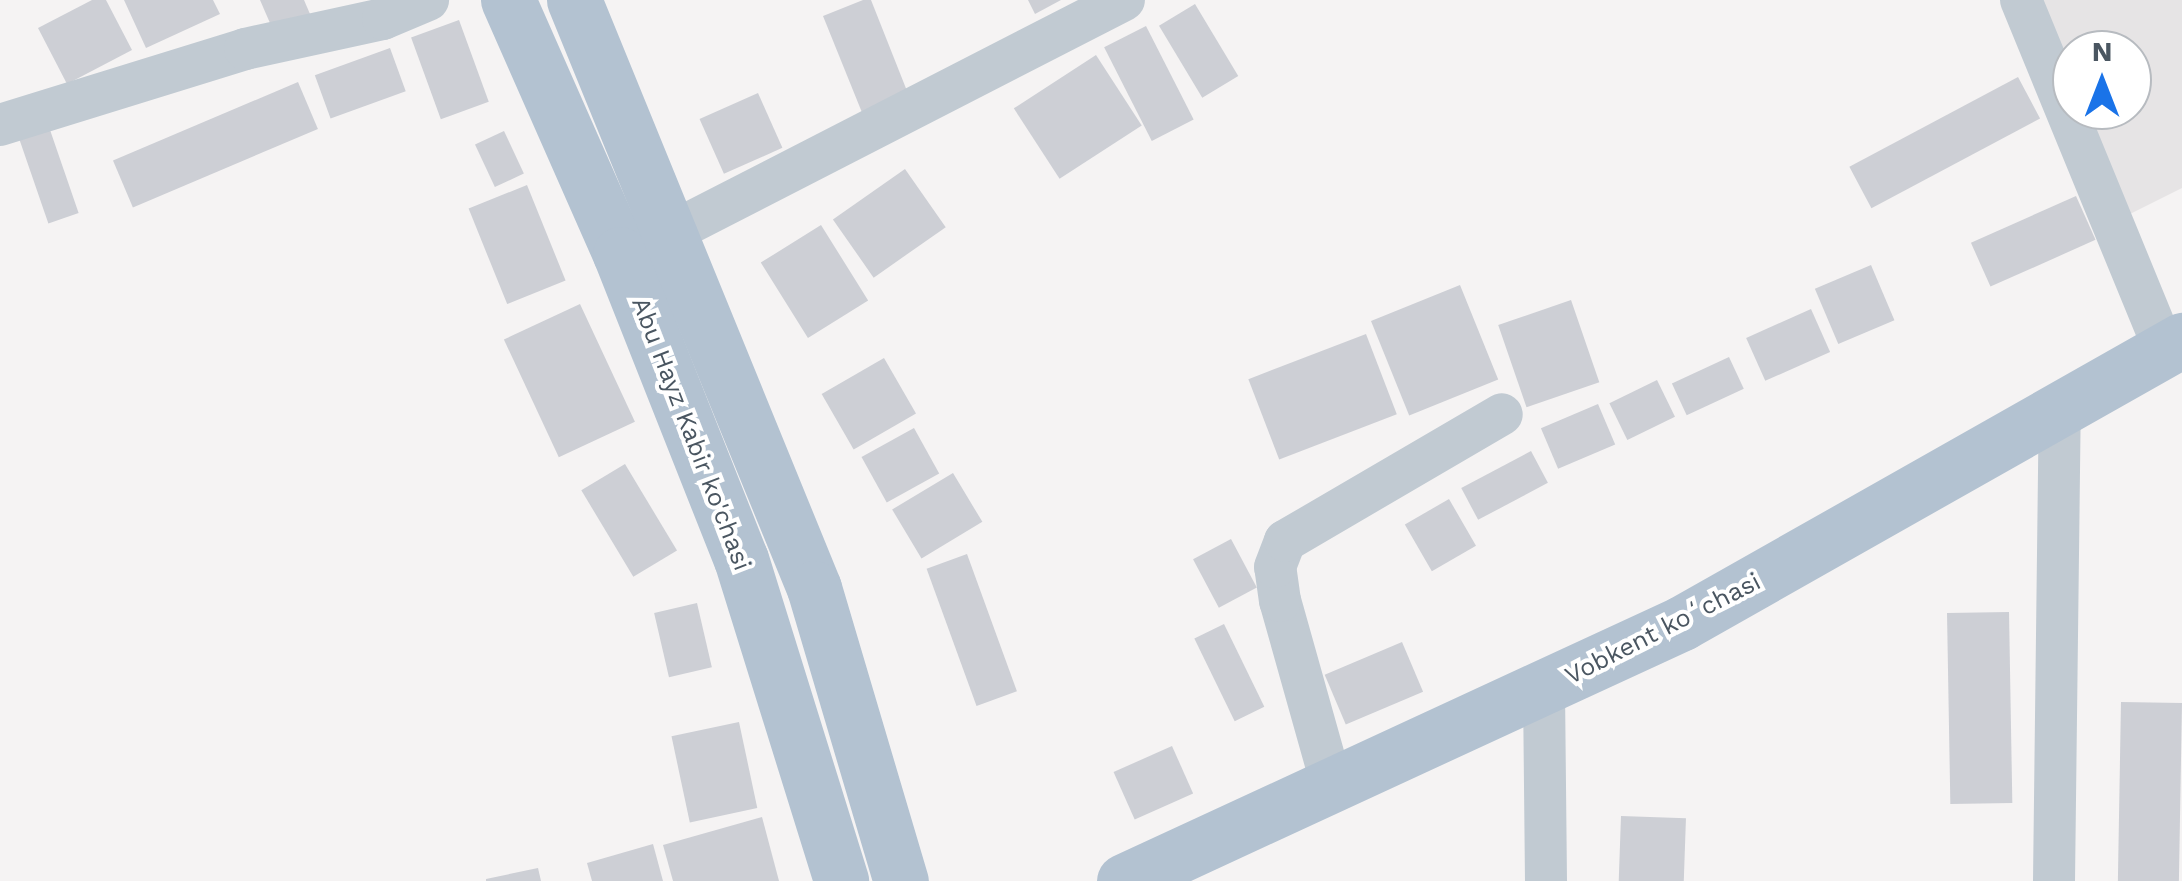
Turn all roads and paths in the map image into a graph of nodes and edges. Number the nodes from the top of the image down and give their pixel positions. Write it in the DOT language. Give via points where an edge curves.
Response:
graph roads {
  1 [pos="428,0"];
  2 [pos="508,0"];
  3 [pos="574,0"];
  4 [pos="1124,0"];
  5 [pos="2022,0"];
  6 [pos="0,125"];
  7 [pos="672,232"];
  8 [pos="2173,346"];
  9 [pos="2060,412"];
  10 [pos="1502,414"];
  11 [pos="1544,690"];
  12 [pos="1333,789"];
  13 [pos="840,881"];
  14 [pos="901,881"];
  15 [pos="1124,881"];
  16 [pos="1546,881"];
  17 [pos="2054,881"];
  1 -- 6 [label="street" via="384,19 245,49"];
  2 -- 13 [label="main road, Abu Hayz Kabir ko'chasi" via="620,254 741,559 809,762"];
  3 -- 7 [label="main road"];
  4 -- 7 [label="street"];
  5 -- 8 [label="street"];
  7 -- 14 [label="main road" via="814,588"];
  8 -- 9 [label="main road, Vobkent koʻchasi"];
  9 -- 11 [label="main road, Vobkent koʻchasi" via="1682,623"];
  9 -- 17 [label="street"];
  10 -- 12 [label="street" via="1286,541 1275,567 1280,601"];
  11 -- 12 [label="main road, Vobkent koʻchasi"];
  11 -- 16 [label="street"];
  12 -- 15 [label="main road, Vobkent koʻchasi"];
}
